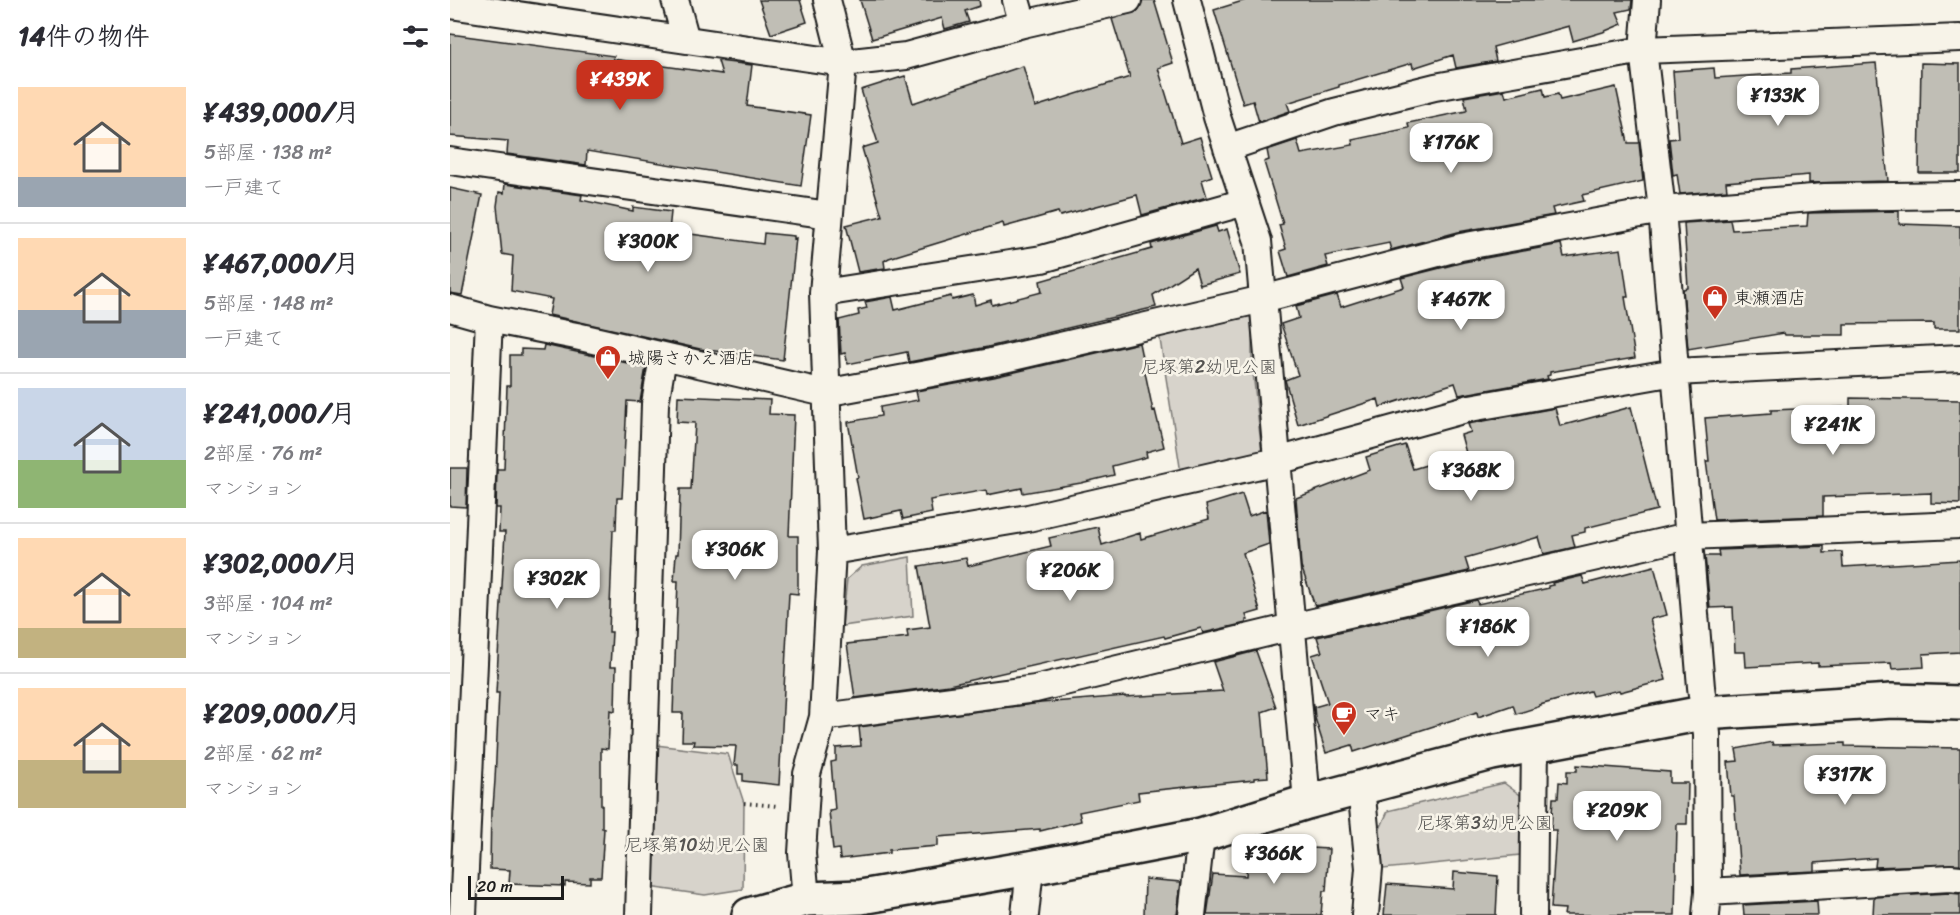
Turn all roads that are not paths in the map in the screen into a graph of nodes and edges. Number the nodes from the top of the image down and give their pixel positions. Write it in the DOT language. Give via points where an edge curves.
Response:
graph roads {
  1 [pos="675,0"];
  2 [pos="827,0"];
  3 [pos="1128,0"];
  4 [pos="1187,0"];
  5 [pos="1647,0"];
  6 [pos="450,5"];
  7 [pos="515,7"];
  8 [pos="1020,12"];
  9 [pos="1960,38"];
  10 [pos="686,40"];
  11 [pos="1643,50"];
  12 [pos="843,63"];
  13 [pos="1227,148"];
  14 [pos="450,161"];
  15 [pos="1960,195"];
  16 [pos="1245,202"];
  17 [pos="1662,210"];
  18 [pos="829,214"];
  19 [pos="823,293"];
  20 [pos="1263,299"];
  21 [pos="450,308"];
  22 [pos="489,319"];
  23 [pos="663,357"];
  24 [pos="1960,358"];
  25 [pos="1675,372"];
  26 [pos="825,393"];
  27 [pos="1277,461"];
  28 [pos="1960,525"];
  29 [pos="1688,536"];
  30 [pos="832,551"];
  31 [pos="1292,627"];
  32 [pos="1960,703"];
  33 [pos="1703,713"];
  34 [pos="823,717"];
  35 [pos="1535,744"];
  36 [pos="1361,788"];
  37 [pos="1307,802"];
  38 [pos="1201,835"];
  39 [pos="1030,868"];
  40 [pos="1960,879"];
  41 [pos="806,898"];
  42 [pos="1707,904"];
  43 [pos="860,906"];
  44 [pos="463,915"];
  45 [pos="639,915"];
  46 [pos="749,915"];
  47 [pos="1025,915"];
  48 [pos="1192,915"];
  49 [pos="1365,915"];
  50 [pos="1533,915"];
  1 -- 10 [label="street"];
  2 -- 12 [label="street"];
  3 -- 8 [label="street"];
  4 -- 13 [label="street"];
  5 -- 11 [label="street"];
  6 -- 7 [label="street"];
  7 -- 10 [label="street"];
  8 -- 12 [label="street" via="906,56"];
  9 -- 11 [label="street"];
  10 -- 12 [label="street"];
  11 -- 13 [label="street" via="1435,87 1334,112"];
  11 -- 17 [label="street"];
  12 -- 18 [label="street"];
  13 -- 16 [label="street"];
  14 -- 18 [label="street"];
  15 -- 17 [label="street" via="1825,197"];
  16 -- 19 [label="street" via="1042,259"];
  16 -- 20 [label="street" via="1258,241"];
  17 -- 20 [label="street" via="1461,247"];
  17 -- 25 [label="street"];
  18 -- 19 [label="street"];
  19 -- 26 [label="street"];
  20 -- 26 [label="street" via="991,362"];
  20 -- 27 [label="street"];
  21 -- 22 [label="street"];
  22 -- 23 [label="street"];
  22 -- 44 [label="street"];
  23 -- 26 [label="street"];
  23 -- 45 [label="street" via="655,404"];
  24 -- 25 [label="street"];
  25 -- 27 [label="street" via="1470,408"];
  25 -- 29 [label="street"];
  26 -- 30 [label="street"];
  27 -- 30 [label="street" via="1028,518"];
  27 -- 31 [label="street"];
  28 -- 29 [label="street"];
  29 -- 31 [label="street"];
  29 -- 33 [label="street"];
  30 -- 34 [label="street"];
  31 -- 34 [label="street" via="1035,689"];
  31 -- 37 [label="street"];
  32 -- 33 [label="street" via="1892,701"];
  33 -- 35 [label="street"];
  33 -- 42 [label="street" via="1707,734"];
  34 -- 41 [label="street" via="807,774 802,854"];
  35 -- 36 [label="street"];
  35 -- 50 [label="street"];
  36 -- 37 [label="street"];
  36 -- 49 [label="street" via="1369,868"];
  37 -- 38 [label="street"];
  38 -- 39 [label="street"];
  38 -- 48 [label="street"];
  39 -- 43 [label="street"];
  39 -- 47 [label="street"];
  40 -- 42 [label="street"];
  41 -- 43 [label="street"];
  41 -- 46 [label="street"];
}
